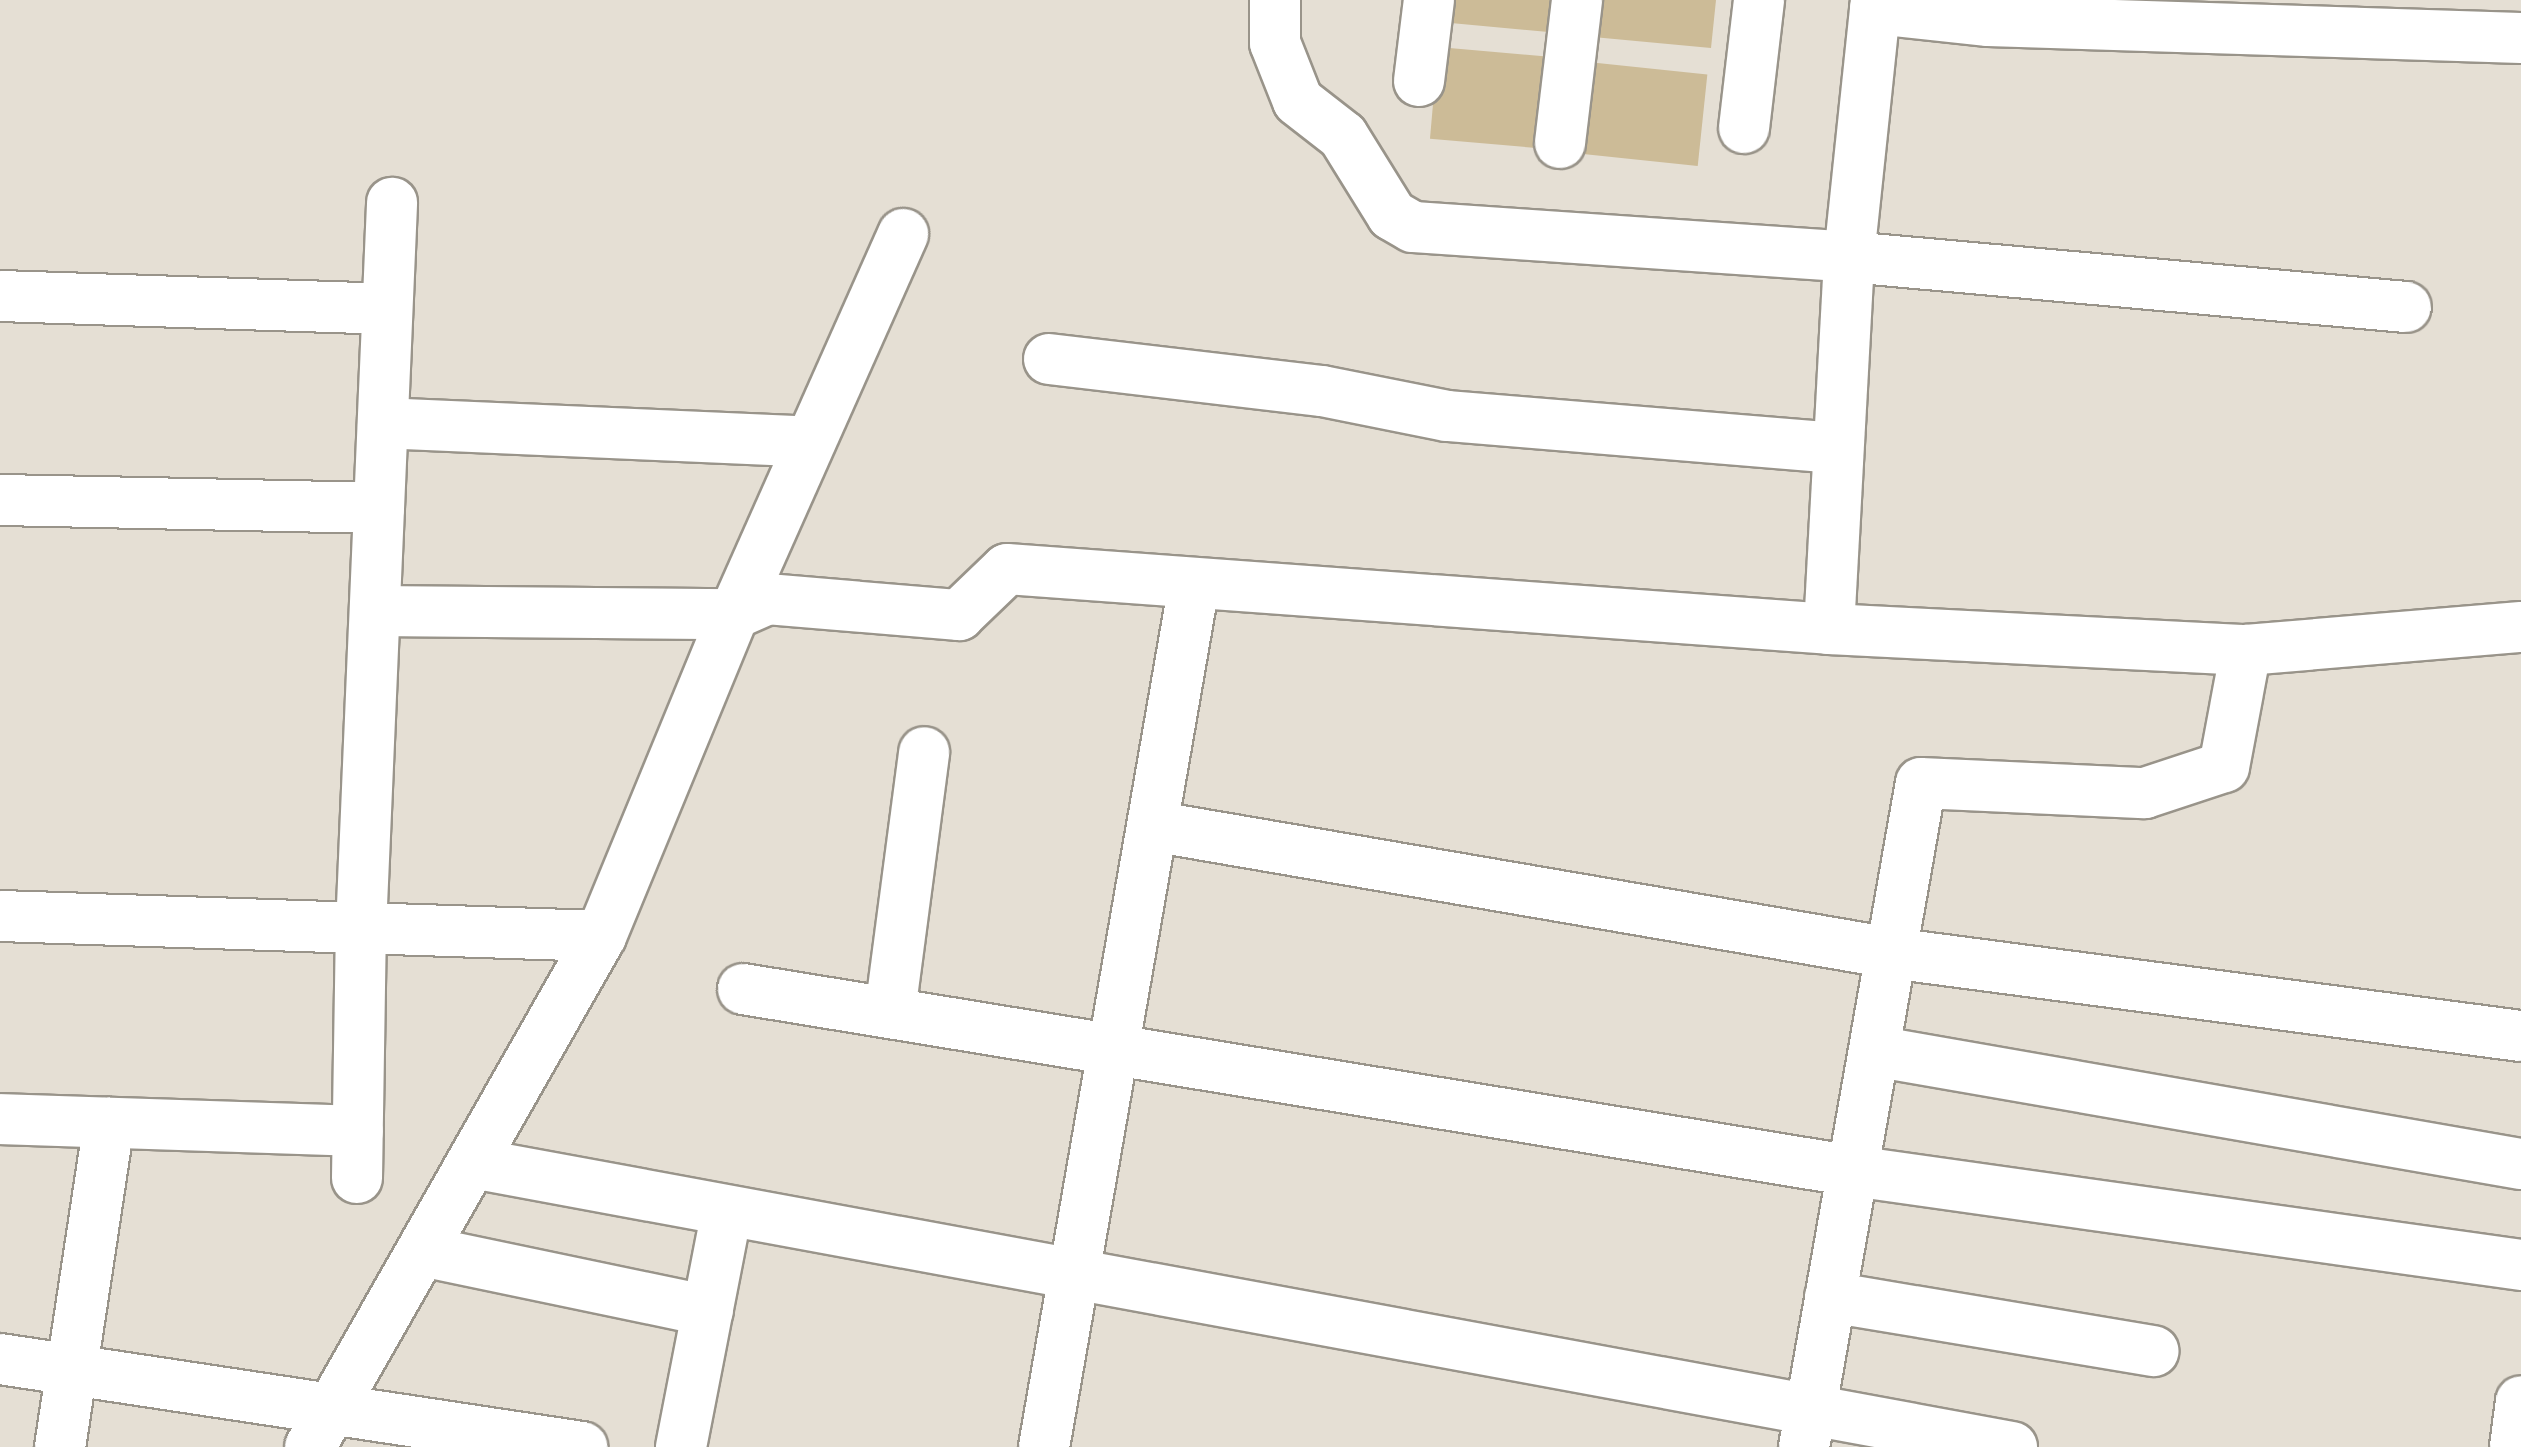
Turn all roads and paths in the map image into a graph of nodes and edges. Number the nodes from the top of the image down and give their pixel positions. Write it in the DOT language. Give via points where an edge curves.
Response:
graph roads {
  1 [pos="1276,0"];
  2 [pos="1429,0"];
  3 [pos="1577,0"];
  4 [pos="1759,0"];
  5 [pos="1875,4"];
  6 [pos="2521,38"];
  7 [pos="1420,81"];
  8 [pos="1744,128"];
  9 [pos="1560,143"];
  10 [pos="392,203"];
  11 [pos="903,234"];
  12 [pos="1849,257"];
  13 [pos="0,296"];
  14 [pos="2406,307"];
  15 [pos="388,309"];
  16 [pos="1050,359"];
  17 [pos="383,423"];
  18 [pos="810,442"];
  19 [pos="1836,448"];
  20 [pos="0,500"];
  21 [pos="379,508"];
  22 [pos="1194,585"];
  23 [pos="375,611"];
  24 [pos="734,614"];
  25 [pos="1829,628"];
  26 [pos="2521,628"];
  27 [pos="2246,650"];
  28 [pos="924,752"];
  29 [pos="1152,826"];
  30 [pos="0,916"];
  31 [pos="361,928"];
  32 [pos="600,936"];
  33 [pos="1891,953"];
  34 [pos="743,989"];
  35 [pos="890,1012"];
  36 [pos="2521,1036"];
  37 [pos="1114,1048"];
  38 [pos="1874,1052"];
  39 [pos="0,1119"];
  40 [pos="110,1123"];
  41 [pos="472,1163"];
  42 [pos="2521,1164"];
  43 [pos="1852,1171"];
  44 [pos="728,1211"];
  45 [pos="422,1251"];
  46 [pos="2521,1265"];
  47 [pos="1074,1277"];
  48 [pos="1830,1297"];
  49 [pos="708,1311"];
  50 [pos="2154,1351"];
  51 [pos="0,1359"];
  52 [pos="72,1369"];
  53 [pos="2521,1401"];
  54 [pos="322,1427"];
  55 [pos="1807,1429"];
  56 [pos="60,1447"];
  57 [pos="582,1447"];
  58 [pos="682,1447"];
  59 [pos="1044,1447"];
  60 [pos="2012,1447"];
  61 [pos="2515,1447"];
  1 -- 12 [label="street" via="1275,43 1298,101 1343,136 1392,215 1413,227"];
  2 -- 7 [label="street"];
  3 -- 9 [label="street"];
  4 -- 8 [label="street"];
  5 -- 6 [label="street" via="1988,21"];
  5 -- 12 [label="street"];
  10 -- 15 [label="street"];
  11 -- 18 [label="street"];
  12 -- 14 [label="street"];
  12 -- 19 [label="street"];
  13 -- 15 [label="street"];
  15 -- 17 [label="street"];
  16 -- 19 [label="street" via="1322,391 1447,416"];
  17 -- 18 [label="street"];
  17 -- 21 [label="street"];
  18 -- 24 [label="street"];
  19 -- 25 [label="street"];
  20 -- 21 [label="street"];
  21 -- 23 [label="street"];
  22 -- 24 [label="street" via="1008,569 959,615 767,599"];
  22 -- 25 [label="street"];
  22 -- 29 [label="street"];
  23 -- 24 [label="street"];
  23 -- 31 [label="street"];
  24 -- 32 [label="street"];
  25 -- 27 [label="street"];
  26 -- 27 [label="street"];
  27 -- 33 [label="street" via="2224,767 2144,793 1921,783"];
  28 -- 35 [label="street"];
  29 -- 33 [label="street"];
  29 -- 37 [label="street"];
  30 -- 31 [label="street"];
  31 -- 32 [label="street"];
  31 -- 40 [label="street" via="358,1155"];
  32 -- 41 [label="street"];
  33 -- 36 [label="street"];
  33 -- 38 [label="street"];
  34 -- 35 [label="street"];
  35 -- 37 [label="street"];
  37 -- 43 [label="street"];
  37 -- 47 [label="street"];
  38 -- 42 [label="street"];
  38 -- 43 [label="street"];
  39 -- 40 [label="street"];
  40 -- 52 [label="street"];
  41 -- 44 [label="street"];
  41 -- 45 [label="street"];
  43 -- 46 [label="street"];
  43 -- 48 [label="street"];
  44 -- 47 [label="street"];
  44 -- 49 [label="street"];
  45 -- 49 [label="street"];
  45 -- 54 [label="street"];
  47 -- 55 [label="street"];
  47 -- 59 [label="street"];
  48 -- 50 [label="street"];
  48 -- 55 [label="street"];
  49 -- 58 [label="street"];
  51 -- 52 [label="street"];
  52 -- 54 [label="street"];
  52 -- 56 [label="street"];
  53 -- 61 [label="street"];
  54 -- 57 [label="street"];
  55 -- 60 [label="street"];
}
